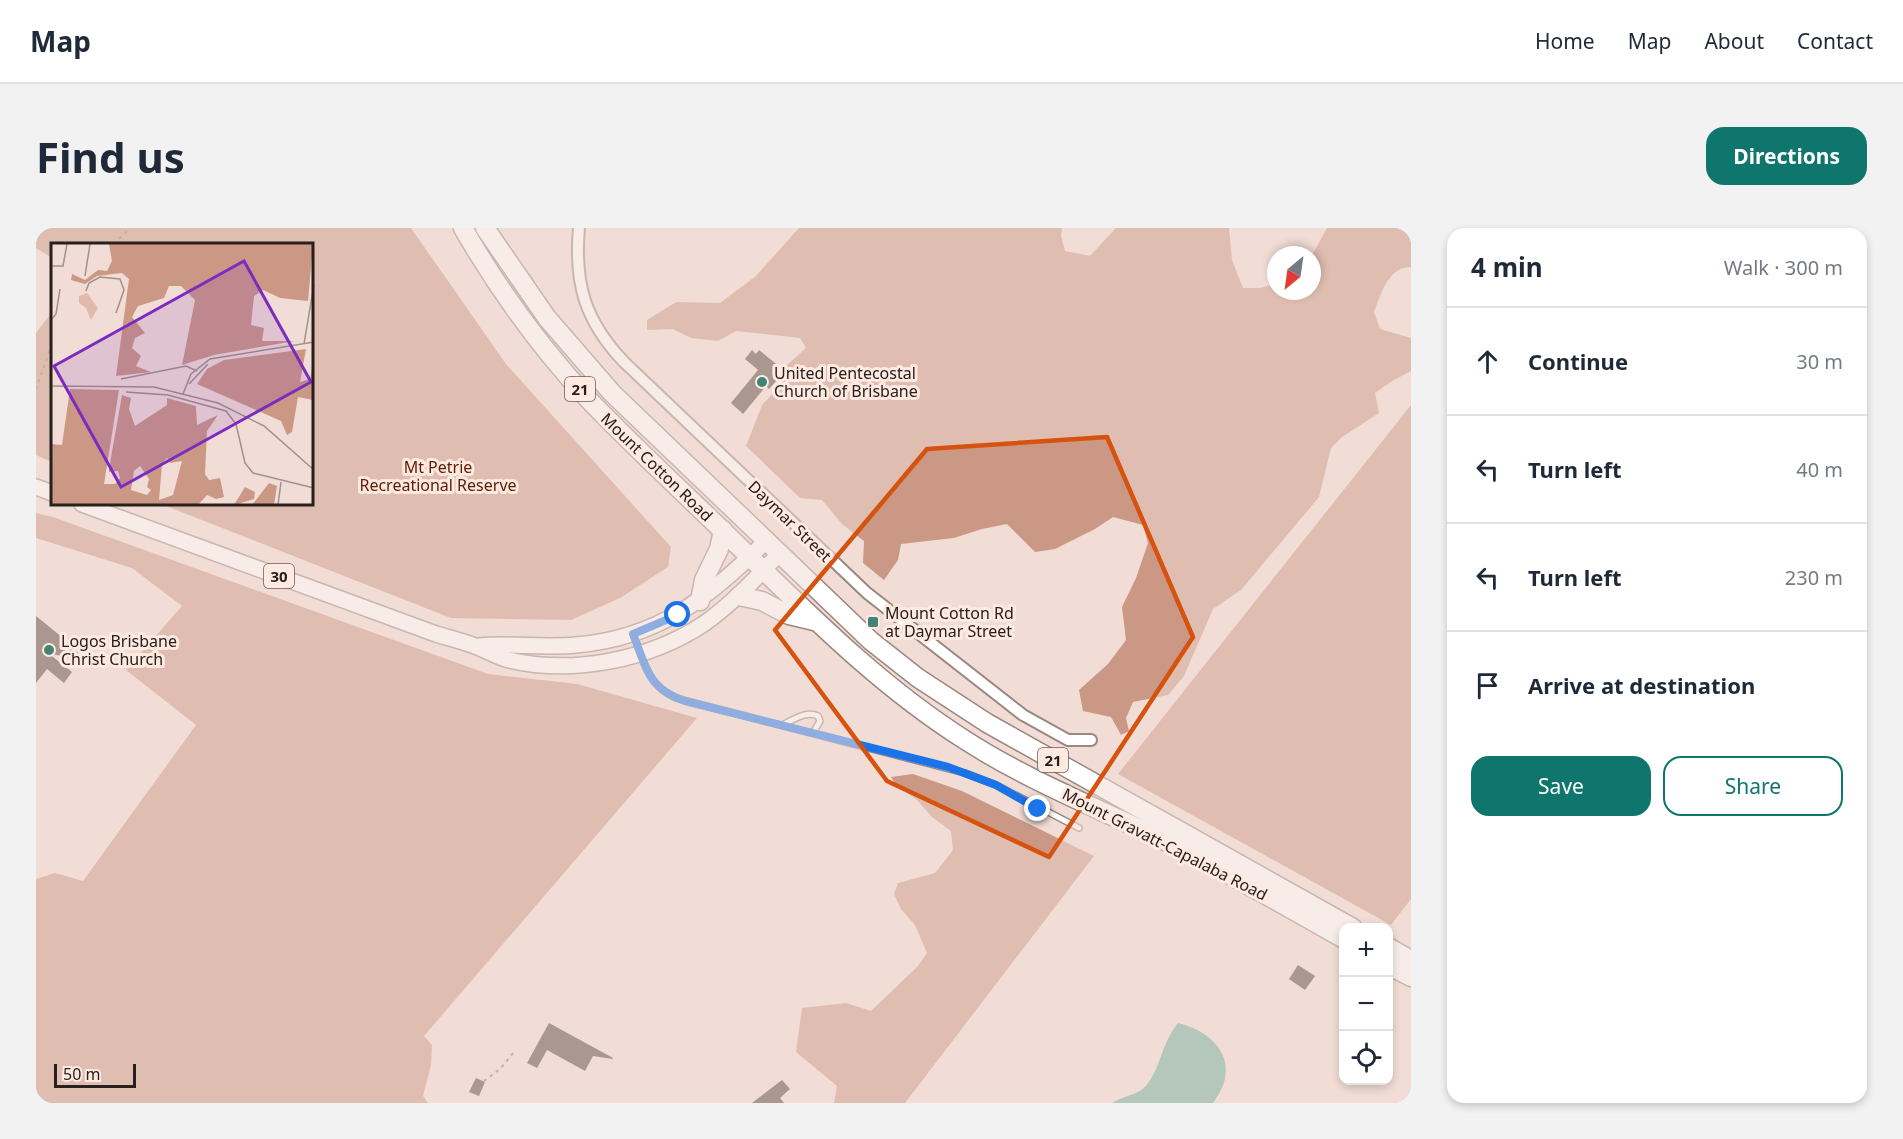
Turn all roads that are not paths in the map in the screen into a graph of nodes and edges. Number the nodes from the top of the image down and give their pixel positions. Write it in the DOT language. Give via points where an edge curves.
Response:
graph roads {
  1 [pos="463,228"];
  2 [pos="485,228"];
  3 [pos="579,228"];
  4 [pos="36,487"];
  5 [pos="51,493"];
  6 [pos="87,506"];
  7 [pos="723,530"];
  8 [pos="772,549"];
  9 [pos="750,557"];
  10 [pos="763,571"];
  11 [pos="739,596"];
  12 [pos="700,601"];
  13 [pos="816,621"];
  14 [pos="633,634"];
  15 [pos="476,646"];
  16 [pos="641,653"];
  17 [pos="782,725"];
  18 [pos="813,733"];
  19 [pos="1091,740"];
  20 [pos="1079,828"];
  21 [pos="1346,923"];
  22 [pos="1339,936"];
  23 [pos="1393,949"];
  24 [pos="1411,960"];
  25 [pos="1393,966"];
  26 [pos="1411,977"];
  1 -- 7 [label="highway, Mount Cotton Road / 21" via="515,308 568,375"];
  2 -- 8 [label="highway, Mount Cotton Road / 21" via="547,318 593,372"];
  3 -- 19 [label="street, Daymar Street" via="578,275 583,301 595,327 624,362 867,593 1023,715 1068,740"];
  4 -- 5 [label="main road"];
  6 -- 15 [label="main road, 30"];
  7 -- 9 [label="highway, Mount Cotton Road / 21"];
  7 -- 12 [label="highway"];
  8 -- 9 [label="main road, 30"];
  8 -- 10 [label="main road"];
  8 -- 21 [label="highway, Mount Gravatt-Capalaba Road / 21" via="871,641 948,699"];
  9 -- 10 [label="highway, Mount Gravatt-Capalaba Road / 21"];
  9 -- 12 [label="main road, 30"];
  10 -- 11 [label="main road, 30"];
  10 -- 13 [label="highway, Mount Gravatt-Capalaba Road / 21"];
  11 -- 13 [label="highway"];
  11 -- 16 [label="main road, 30" via="689,632"];
  12 -- 14 [label="main road, 30"];
  13 -- 22 [label="highway, Mount Gravatt-Capalaba Road / 21" via="890,687 968,742 1165,841"];
  14 -- 15 [label="main road, 30" via="574,645"];
  14 -- 16 [label="lane, Mount Gravatt-Capalaba Road"];
  15 -- 16 [label="main road, 30" via="506,659 545,665 596,663"];
  16 -- 17 [label="lane, Mount Gravatt-Capalaba Road" via="655,685 670,696"];
  17 -- 18 [label="lane, Mount Gravatt-Capalaba Road"];
  17 -- 18 [label="lane" via="813,713 820,721"];
  18 -- 20 [label="lane, Mount Gravatt-Capalaba Road" via="965,773"];
  23 -- 24 [label="highway"];
  25 -- 26 [label="highway"];
}
